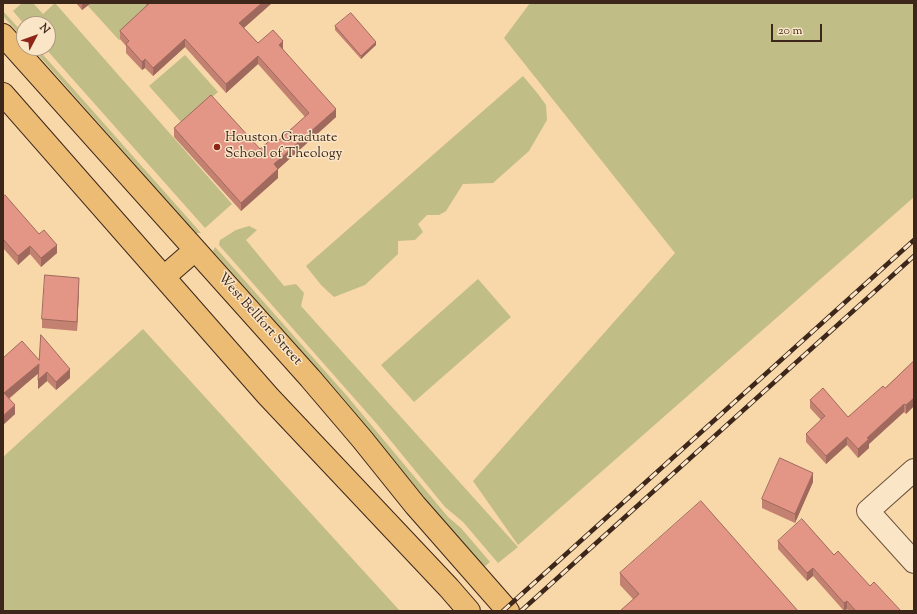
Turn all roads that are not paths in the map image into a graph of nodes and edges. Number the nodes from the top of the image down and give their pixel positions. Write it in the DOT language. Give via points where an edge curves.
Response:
graph roads {
  1 [pos="3,35"];
  2 [pos="3,94"];
  3 [pos="195,250"];
  4 [pos="164,277"];
  5 [pos="914,470"];
  6 [pos="914,562"];
  7 [pos="469,611"];
  8 [pos="508,611"];
  1 -- 3 [label="main road, West Bellfort Street"];
  2 -- 4 [label="main road"];
  3 -- 4 [label="main road"];
  3 -- 8 [label="main road, West Bellfort Street" via="310,378 415,505"];
  4 -- 7 [label="main road" via="268,396"];
  5 -- 6 [label="street" via="868,511"];
}
